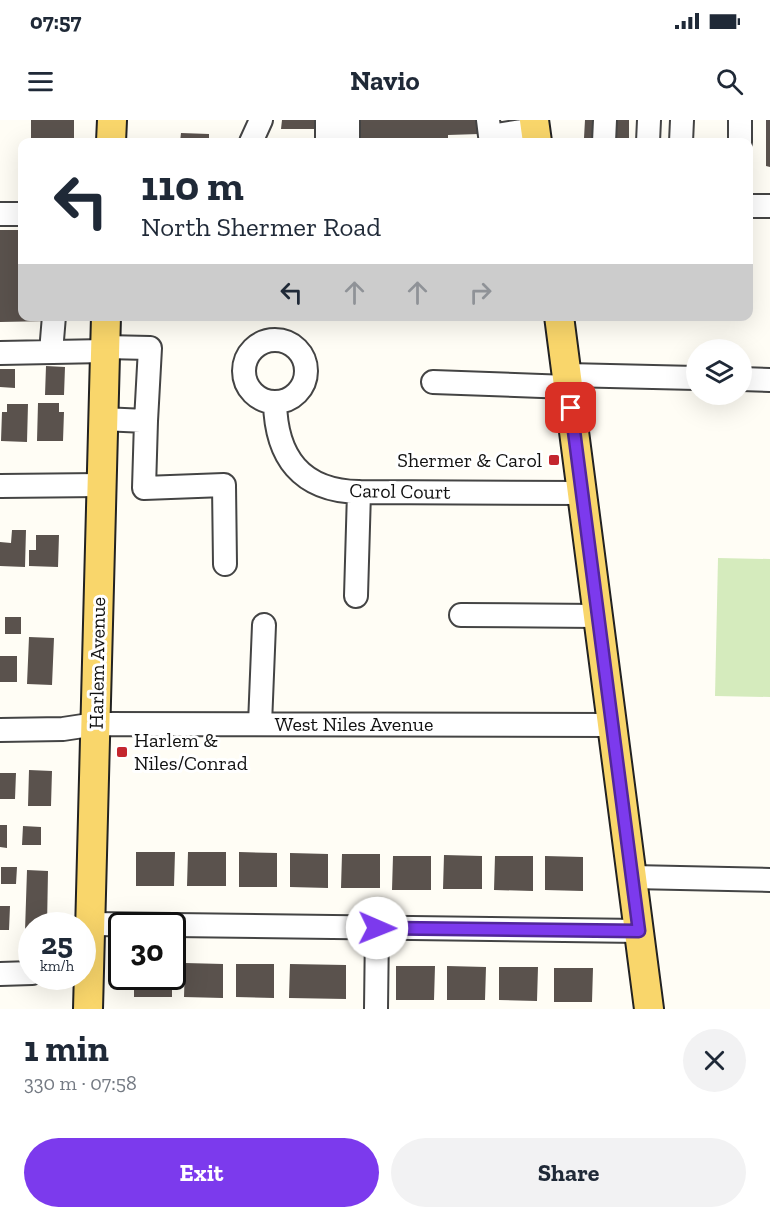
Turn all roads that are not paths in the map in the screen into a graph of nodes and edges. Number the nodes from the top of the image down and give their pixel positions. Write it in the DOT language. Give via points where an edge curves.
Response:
graph roads {
  1 [pos="112,120"];
  2 [pos="261,120"];
  3 [pos="488,120"];
  4 [pos="605,120"];
  5 [pos="649,120"];
  6 [pos="682,120"];
  7 [pos="740,120"];
  8 [pos="535,130"];
  9 [pos="111,138"];
  10 [pos="253,138"];
  11 [pos="604,138"];
  12 [pos="648,138"];
  13 [pos="681,138"];
  14 [pos="740,138"];
  15 [pos="753,206"];
  16 [pos="770,206"];
  17 [pos="0,214"];
  18 [pos="18,214"];
  19 [pos="54,321"];
  20 [pos="106,321"];
  21 [pos="560,321"];
  22 [pos="105,349"];
  23 [pos="51,352"];
  24 [pos="0,353"];
  25 [pos="686,378"];
  26 [pos="752,379"];
  27 [pos="770,380"];
  28 [pos="567,381"];
  29 [pos="433,382"];
  30 [pos="274,402"];
  31 [pos="102,419"];
  32 [pos="146,421"];
  33 [pos="100,485"];
  34 [pos="0,486"];
  35 [pos="359,492"];
  36 [pos="582,493"];
  37 [pos="225,564"];
  38 [pos="356,596"];
  39 [pos="461,615"];
  40 [pos="598,616"];
  41 [pos="264,625"];
  42 [pos="96,724"];
  43 [pos="260,724"];
  44 [pos="612,724"];
  45 [pos="0,730"];
  46 [pos="632,877"];
  47 [pos="770,880"];
  48 [pos="91,912"];
  49 [pos="96,924"];
  50 [pos="377,928"];
  51 [pos="639,931"];
  52 [pos="18,973"];
  53 [pos="0,974"];
  54 [pos="87,990"];
  55 [pos="88,1009"];
  56 [pos="376,1009"];
  57 [pos="649,1009"];
  1 -- 9 [label="main road"];
  2 -- 10 [label="street"];
  3 -- 8 [label="street" via="490,136"];
  4 -- 11 [label="street"];
  5 -- 12 [label="street"];
  6 -- 13 [label="street"];
  7 -- 14 [label="street"];
  15 -- 16 [label="street"];
  17 -- 18 [label="street"];
  19 -- 23 [label="street"];
  20 -- 22 [label="main road, Harlem Avenue"];
  21 -- 28 [label="main road"];
  22 -- 23 [label="street"];
  22 -- 31 [label="main road, Harlem Avenue"];
  22 -- 32 [label="street" via="150,348"];
  23 -- 24 [label="street"];
  25 -- 28 [label="street"];
  26 -- 27 [label="street"];
  28 -- 29 [label="street"];
  28 -- 36 [label="main road"];
  30 -- 35 [label="street, Carol Court" via="275,425 283,449 304,475 332,490"];
  31 -- 32 [label="street"];
  31 -- 33 [label="main road, Harlem Avenue"];
  32 -- 37 [label="street" via="144,488 224,485"];
  33 -- 34 [label="street"];
  33 -- 42 [label="main road, Harlem Avenue"];
  35 -- 36 [label="street, Carol Court"];
  35 -- 38 [label="street"];
  36 -- 40 [label="main road"];
  39 -- 40 [label="street"];
  40 -- 44 [label="main road"];
  41 -- 43 [label="street"];
  42 -- 43 [label="street, West Niles Avenue"];
  42 -- 45 [label="street, West Niles Avenue"];
  42 -- 48 [label="main road, Harlem Avenue"];
  43 -- 44 [label="street, West Niles Avenue"];
  44 -- 46 [label="main road"];
  46 -- 47 [label="street"];
  46 -- 51 [label="main road"];
  49 -- 50 [label="street"];
  50 -- 51 [label="street"];
  50 -- 56 [label="street"];
  51 -- 57 [label="main road"];
  52 -- 53 [label="street"];
  54 -- 55 [label="main road, Harlem Avenue"];
}
